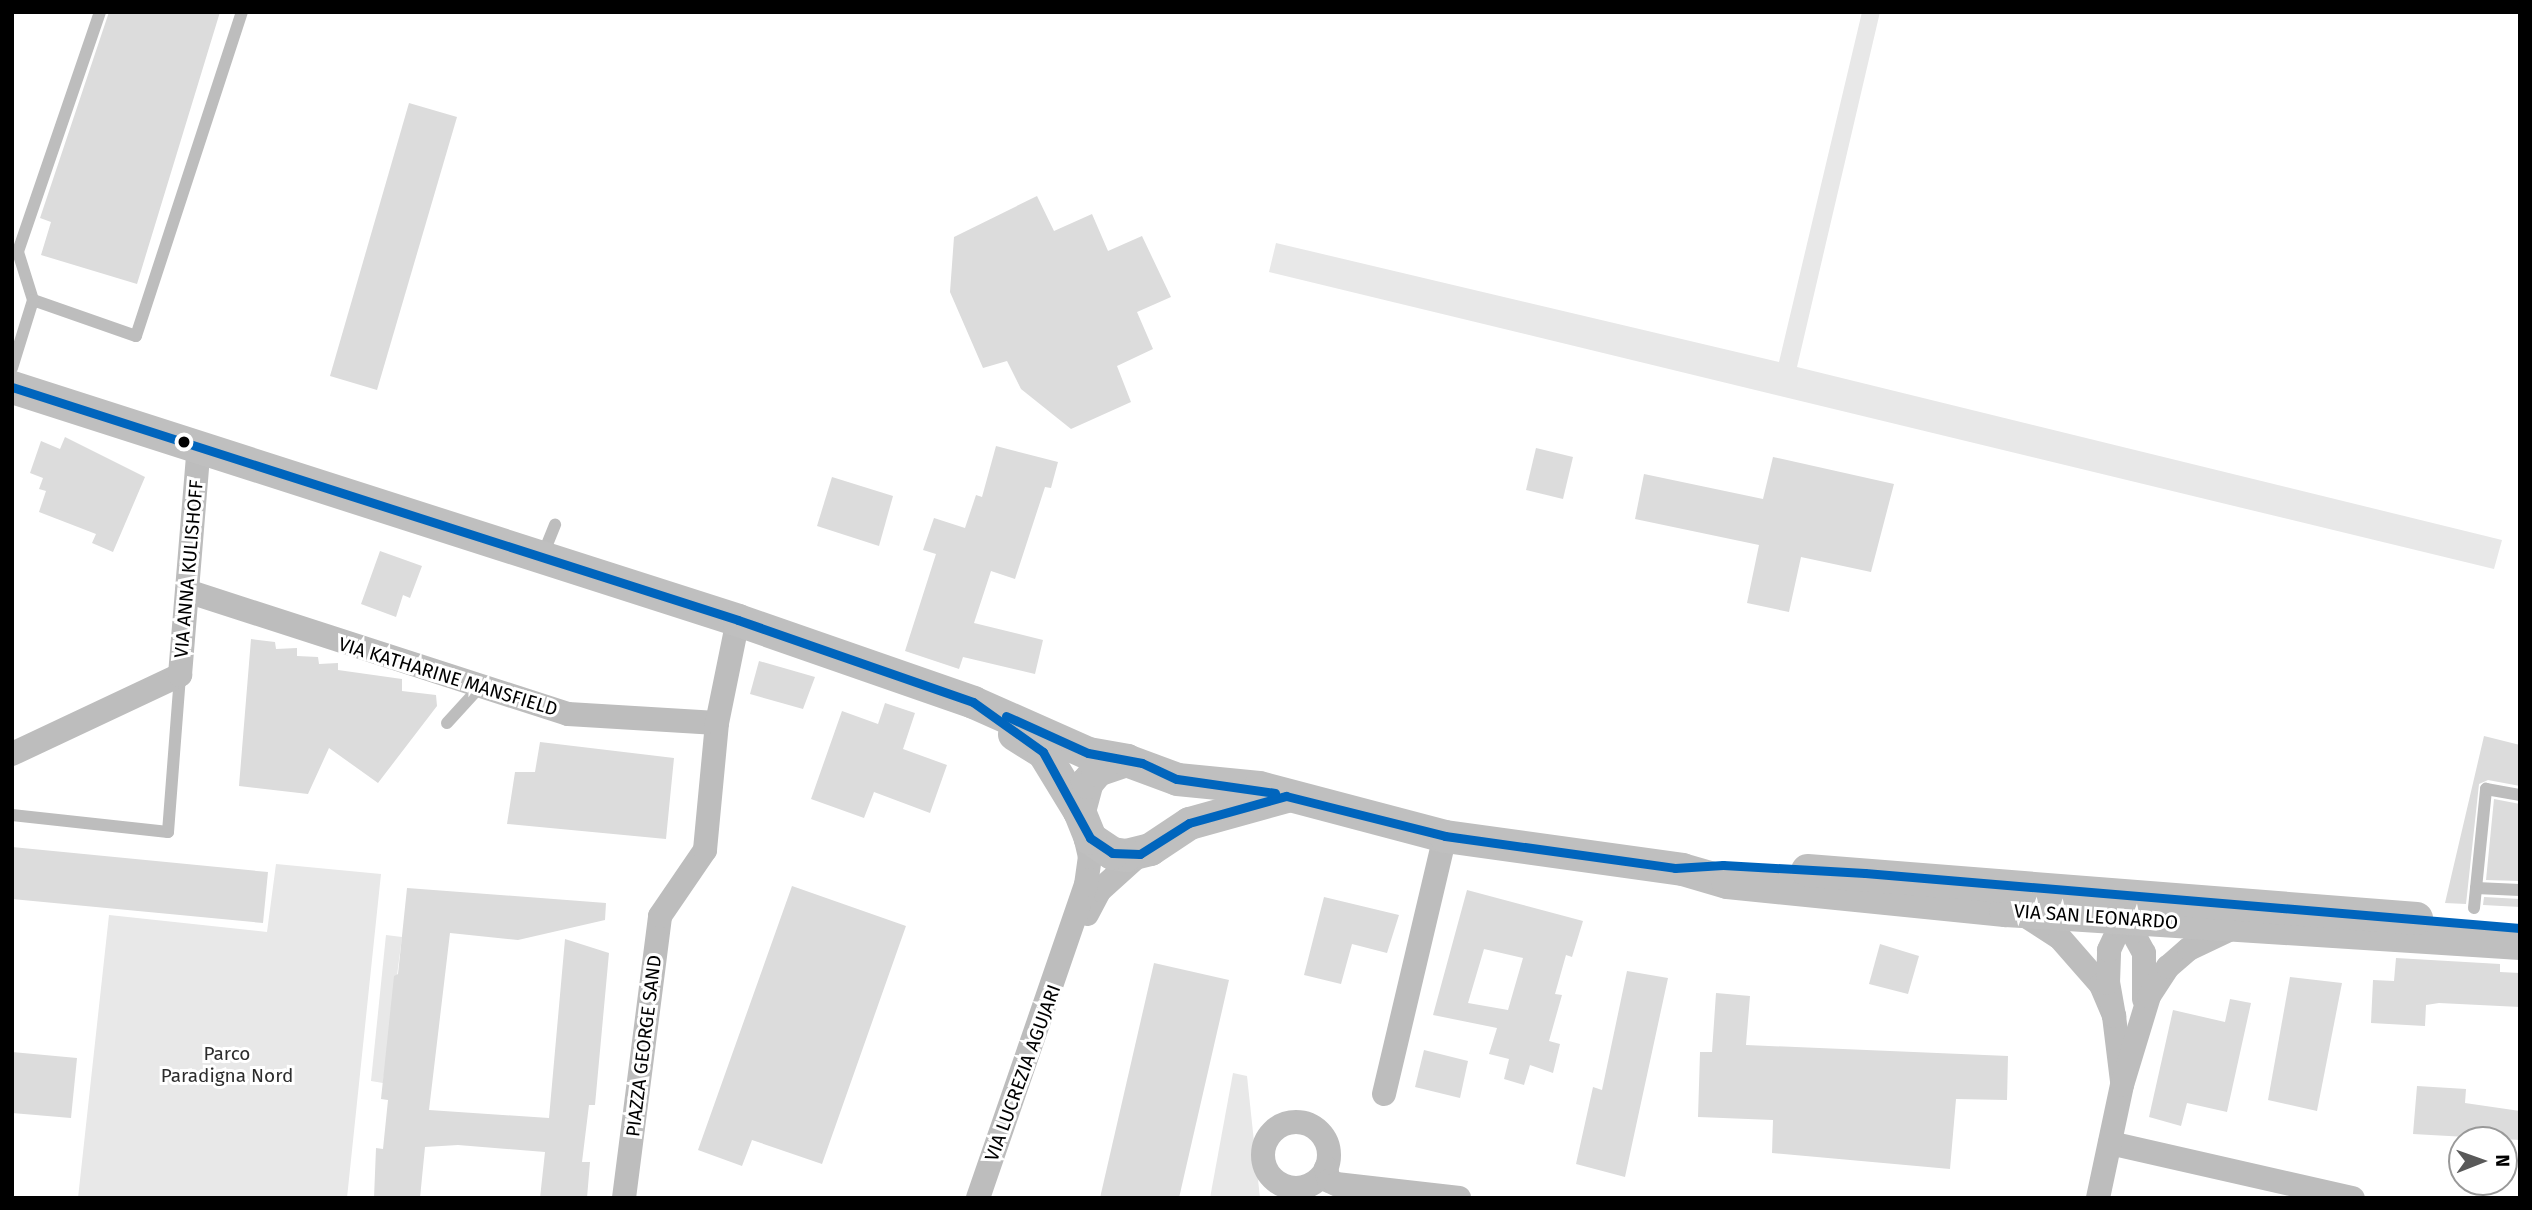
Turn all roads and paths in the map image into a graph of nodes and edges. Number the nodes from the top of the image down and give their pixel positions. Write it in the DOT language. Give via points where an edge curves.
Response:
graph roads {
  1 [pos="100,12"];
  2 [pos="242,12"];
  3 [pos="33,300"];
  4 [pos="12,368"];
  5 [pos="12,387"];
  6 [pos="199,446"];
  7 [pos="555,525"];
  8 [pos="541,559"];
  9 [pos="187,591"];
  10 [pos="738,620"];
  11 [pos="180,675"];
  12 [pos="468,681"];
  13 [pos="973,702"];
  14 [pos="447,723"];
  15 [pos="717,723"];
  16 [pos="12,754"];
  17 [pos="1141,765"];
  18 [pos="2520,795"];
  19 [pos="1286,796"];
  20 [pos="12,815"];
  21 [pos="1081,819"];
  22 [pos="1445,836"];
  23 [pos="1150,848"];
  24 [pos="1675,868"];
  25 [pos="1976,881"];
  26 [pos="2476,888"];
  27 [pos="2520,890"];
  28 [pos="2474,908"];
  29 [pos="2334,909"];
  30 [pos="2005,910"];
  31 [pos="2127,919"];
  32 [pos="2241,928"];
  33 [pos="2520,928"];
  34 [pos="2520,943"];
  35 [pos="1068,948"];
  36 [pos="2114,1016"];
  37 [pos="2141,1017"];
  38 [pos="2122,1085"];
  39 [pos="1384,1094"];
  40 [pos="2110,1143"];
  41 [pos="1326,1168"];
  42 [pos="624,1198"];
  43 [pos="978,1198"];
  44 [pos="1460,1198"];
  45 [pos="2098,1198"];
  46 [pos="2353,1198"];
  1 -- 3 [label="lane" via="18,252"];
  2 -- 3 [label="lane" via="136,336"];
  3 -- 4 [label="lane"];
  5 -- 6 [label="main road"];
  6 -- 8 [label="main road"];
  6 -- 9 [label="street, VIA ANNA KULISHOFF"];
  7 -- 8 [label="lane"];
  8 -- 10 [label="main road"];
  9 -- 11 [label="street, VIA ANNA KULISHOFF"];
  9 -- 12 [label="street, VIA KATHARINE MANSFIELD"];
  10 -- 13 [label="main road"];
  10 -- 15 [label="street, PIAZZA GEORGE SAND"];
  11 -- 16 [label="street, VIA ANNA KULISHOFF"];
  11 -- 20 [label="lane" via="168,832"];
  12 -- 14 [label="lane"];
  12 -- 15 [label="street, VIA KATHARINE MANSFIELD" via="568,715"];
  13 -- 17 [label="main road" via="1088,753"];
  13 -- 21 [label="main road" via="1043,752"];
  15 -- 42 [label="street, PIAZZA GEORGE SAND" via="705,850 660,916"];
  17 -- 19 [label="main road, VIA SAN LEONARDO" via="1177,779 1259,787"];
  17 -- 21 [label="main road" via="1097,770 1087,782"];
  17 -- 23 [label="main road" via="1173,797 1169,829"];
  18 -- 26 [label="lane" via="2486,789"];
  19 -- 22 [label="main road, VIA SAN LEONARDO"];
  19 -- 23 [label="main road" via="1189,823"];
  21 -- 23 [label="main road" via="1090,838 1112,853"];
  21 -- 35 [label="street" via="1090,857"];
  22 -- 24 [label="main road, VIA SAN LEONARDO"];
  22 -- 39 [label="street"];
  23 -- 35 [label="street" via="1100,890"];
  24 -- 25 [label="main road, VIA SAN LEONARDO" via="1723,865"];
  24 -- 30 [label="main road, VIA SAN LEONARDO" via="1727,882"];
  25 -- 29 [label="main road, VIA SAN LEONARDO"];
  25 -- 31 [label="street" via="2032,898 2112,905"];
  26 -- 27 [label="lane"];
  26 -- 28 [label="lane"];
  29 -- 31 [label="street" via="2261,915 2148,907"];
  29 -- 33 [label="main road, VIA SAN LEONARDO"];
  30 -- 31 [label="main road, VIA SAN LEONARDO"];
  30 -- 36 [label="street" via="2031,917 2070,947 2095,976"];
  31 -- 32 [label="main road, VIA SAN LEONARDO"];
  31 -- 36 [label="street" via="2109,950"];
  31 -- 37 [label="street" via="2146,961"];
  32 -- 34 [label="main road, VIA SAN LEONARDO"];
  32 -- 37 [label="street" via="2214,933 2178,958 2154,986"];
  35 -- 43 [label="street, VIA LUCREZIA AGUJARI"];
  36 -- 38 [label="street"];
  37 -- 38 [label="street"];
  38 -- 40 [label="street"];
  40 -- 45 [label="street"];
  40 -- 46 [label="street"];
  41 -- 44 [label="street" via="1329,1181 1336,1184"];
}
